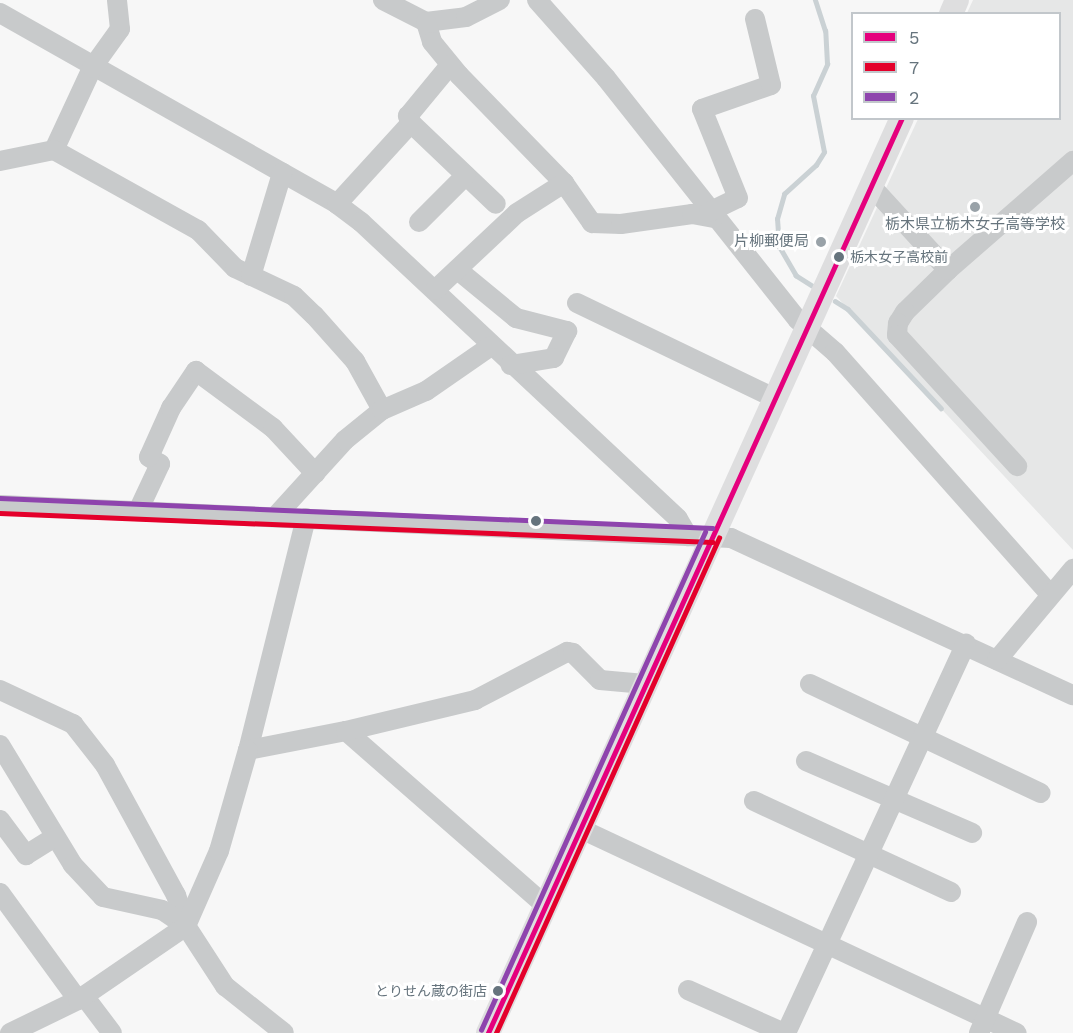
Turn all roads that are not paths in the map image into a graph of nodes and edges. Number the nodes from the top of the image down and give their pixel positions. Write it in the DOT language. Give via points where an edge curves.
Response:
graph roads {
  1 [pos="117,0"];
  2 [pos="384,0"];
  3 [pos="500,0"];
  4 [pos="537,0"];
  5 [pos="0,13"];
  6 [pos="755,19"];
  7 [pos="426,22"];
  8 [pos="450,65"];
  9 [pos="92,68"];
  10 [pos="901,120"];
  11 [pos="411,123"];
  12 [pos="54,150"];
  13 [pos="0,161"];
  14 [pos="1073,161"];
  15 [pos="282,173"];
  16 [pos="466,176"];
  17 [pos="564,183"];
  18 [pos="871,186"];
  19 [pos="336,204"];
  20 [pos="496,204"];
  21 [pos="712,215"];
  22 [pos="419,222"];
  23 [pos="948,270"];
  24 [pos="459,271"];
  25 [pos="251,276"];
  26 [pos="435,290"];
  27 [pos="577,303"];
  28 [pos="807,330"];
  29 [pos="491,346"];
  30 [pos="510,365"];
  31 [pos="774,398"];
  32 [pos="382,410"];
  33 [pos="1017,466"];
  34 [pos="315,473"];
  35 [pos="0,505"];
  36 [pos="138,511"];
  37 [pos="275,517"];
  38 [pos="306,518"];
  39 [pos="688,536"];
  40 [pos="712,536"];
  41 [pos="1073,569"];
  42 [pos="1050,594"];
  43 [pos="966,644"];
  44 [pos="997,660"];
  45 [pos="645,684"];
  46 [pos="810,684"];
  47 [pos="0,690"];
  48 [pos="1073,695"];
  49 [pos="346,731"];
  50 [pos="922,739"];
  51 [pos="0,746"];
  52 [pos="249,750"];
  53 [pos="806,761"];
  54 [pos="1041,793"];
  55 [pos="894,799"];
  56 [pos="754,801"];
  57 [pos="0,820"];
  58 [pos="581,830"];
  59 [pos="972,833"];
  60 [pos="55,837"];
  61 [pos="867,856"];
  62 [pos="951,892"];
  63 [pos="0,893"];
  64 [pos="546,906"];
  65 [pos="1027,922"];
  66 [pos="186,926"];
  67 [pos="826,944"];
  68 [pos="688,990"];
  69 [pos="81,998"];
  70 [pos="982,1026"];
  71 [pos="9,1033"];
  72 [pos="112,1033"];
  73 [pos="284,1033"];
  74 [pos="488,1033"];
  75 [pos="785,1033"];
  76 [pos="1017,1033"];
  1 -- 9 [label="street" via="120,29"];
  2 -- 7 [label="street"];
  3 -- 7 [label="street" via="466,17"];
  4 -- 21 [label="street" via="606,78"];
  5 -- 9 [label="street"];
  6 -- 21 [label="street" via="771,85 702,109 738,198"];
  7 -- 8 [label="street" via="432,42"];
  8 -- 11 [label="street" via="408,116"];
  8 -- 17 [label="street"];
  9 -- 12 [label="street"];
  9 -- 15 [label="street"];
  10 -- 18 [label="main road"];
  11 -- 16 [label="street"];
  11 -- 19 [label="street"];
  12 -- 13 [label="street"];
  12 -- 25 [label="street" via="198,230 235,268"];
  14 -- 23 [label="street"];
  15 -- 19 [label="street"];
  15 -- 25 [label="street"];
  16 -- 20 [label="street"];
  16 -- 22 [label="street"];
  17 -- 21 [label="street" via="592,223"];
  17 -- 24 [label="street" via="518,213"];
  18 -- 23 [label="street"];
  18 -- 28 [label="main road"];
  19 -- 26 [label="street"];
  21 -- 28 [label="street"];
  23 -- 33 [label="street" via="904,312 897,335"];
  24 -- 26 [label="street"];
  24 -- 30 [label="street" via="516,318 567,331 554,358"];
  25 -- 32 [label="street" via="294,296 314,315 355,361"];
  26 -- 29 [label="street"];
  27 -- 31 [label="street"];
  28 -- 31 [label="main road"];
  28 -- 42 [label="street" via="835,352"];
  29 -- 30 [label="street"];
  29 -- 32 [label="street" via="442,382"];
  30 -- 39 [label="street" via="678,519"];
  31 -- 40 [label="main road"];
  32 -- 34 [label="street" via="345,440"];
  34 -- 36 [label="street" via="273,428 196,371 171,408 148,457 160,464"];
  34 -- 37 [label="street"];
  35 -- 36 [label="street"];
  36 -- 37 [label="street"];
  37 -- 38 [label="street"];
  38 -- 39 [label="street"];
  38 -- 52 [label="street"];
  39 -- 40 [label="street"];
  40 -- 43 [label="street" via="731,538"];
  40 -- 45 [label="main road"];
  41 -- 42 [label="street"];
  42 -- 44 [label="street"];
  43 -- 44 [label="street"];
  43 -- 50 [label="street"];
  44 -- 48 [label="street"];
  45 -- 49 [label="street" via="600,680 573,653 567,652 476,700"];
  45 -- 58 [label="main road"];
  46 -- 50 [label="street"];
  47 -- 66 [label="street" via="73,724 105,765 176,895"];
  49 -- 52 [label="street"];
  49 -- 64 [label="street"];
  50 -- 54 [label="street"];
  50 -- 55 [label="street"];
  51 -- 60 [label="street"];
  52 -- 66 [label="street" via="219,851"];
  53 -- 55 [label="street"];
  55 -- 59 [label="street"];
  55 -- 61 [label="street"];
  56 -- 61 [label="street"];
  57 -- 60 [label="street" via="26,855"];
  58 -- 64 [label="main road"];
  58 -- 67 [label="street"];
  60 -- 66 [label="street" via="73,865 103,897 162,910"];
  61 -- 62 [label="street"];
  61 -- 67 [label="street"];
  63 -- 69 [label="street"];
  64 -- 74 [label="main road"];
  65 -- 70 [label="street"];
  66 -- 69 [label="street"];
  66 -- 73 [label="street" via="225,986"];
  67 -- 70 [label="street"];
  67 -- 75 [label="street"];
  68 -- 75 [label="street"];
  69 -- 71 [label="street"];
  69 -- 72 [label="street"];
  70 -- 76 [label="street"];
}
